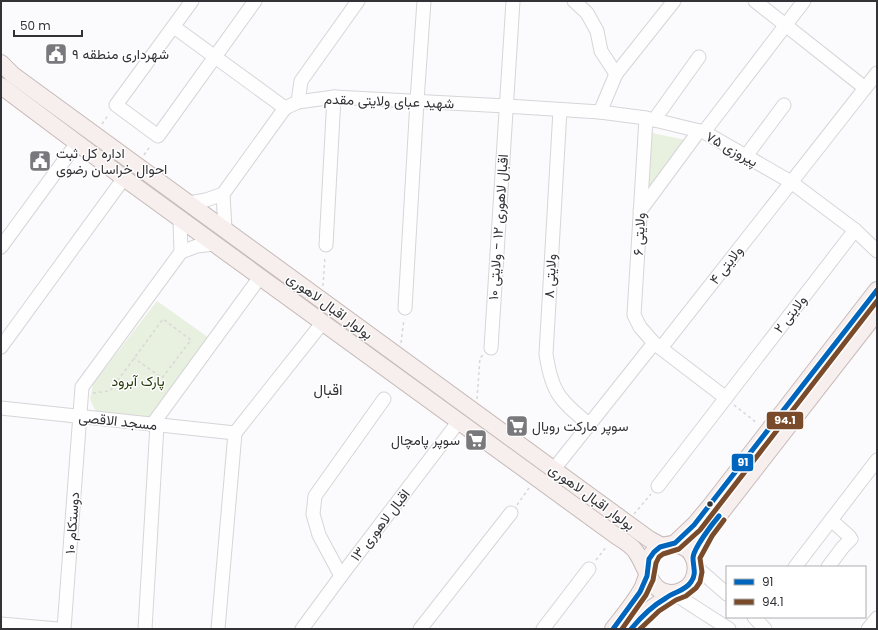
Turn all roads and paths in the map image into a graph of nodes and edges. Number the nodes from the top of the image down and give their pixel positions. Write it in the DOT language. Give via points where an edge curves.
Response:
graph roads {
  1 [pos="192,1"];
  2 [pos="255,1"];
  3 [pos="358,1"];
  4 [pos="424,1"];
  5 [pos="513,1"];
  6 [pos="574,1"];
  7 [pos="674,1"];
  8 [pos="755,1"];
  9 [pos="804,1"];
  10 [pos="785,25"];
  11 [pos="174,27"];
  12 [pos="216,57"];
  13 [pos="699,58"];
  14 [pos="1,63"];
  15 [pos="877,73"];
  16 [pos="616,74"];
  17 [pos="1,86"];
  18 [pos="866,88"];
  19 [pos="334,97"];
  20 [pos="417,101"];
  21 [pos="298,102"];
  22 [pos="116,104"];
  23 [pos="784,105"];
  24 [pos="506,106"];
  25 [pos="285,108"];
  26 [pos="560,110"];
  27 [pos="600,112"];
  28 [pos="650,119"];
  29 [pos="701,132"];
  30 [pos="95,134"];
  31 [pos="158,136"];
  32 [pos="77,142"];
  33 [pos="746,156"];
  34 [pos="136,165"];
  35 [pos="124,178"];
  36 [pos="790,182"];
  37 [pos="223,194"];
  38 [pos="190,203"];
  39 [pos="640,211"];
  40 [pos="180,219"];
  41 [pos="225,229"];
  42 [pos="855,230"];
  43 [pos="214,244"];
  44 [pos="326,246"];
  45 [pos="1,247"];
  46 [pos="877,251"];
  47 [pos="181,252"];
  48 [pos="260,277"];
  49 [pos="877,290"];
  50 [pos="322,300"];
  51 [pos="405,308"];
  52 [pos="877,312"];
  53 [pos="323,322"];
  54 [pos="657,346"];
  55 [pos="1,347"];
  56 [pos="491,348"];
  57 [pos="399,357"];
  58 [pos="134,358"];
  59 [pos="414,368"];
  60 [pos="404,382"];
  61 [pos="82,387"];
  62 [pos="726,398"];
  63 [pos="384,399"];
  64 [pos="2,409"];
  65 [pos="477,413"];
  66 [pos="79,417"];
  67 [pos="459,421"];
  68 [pos="154,425"];
  69 [pos="590,425"];
  70 [pos="768,432"];
  71 [pos="235,433"];
  72 [pos="877,460"];
  73 [pos="554,469"];
  74 [pos="537,477"];
  75 [pos="658,486"];
  76 [pos="511,513"];
  77 [pos="831,520"];
  78 [pos="627,523"];
  79 [pos="616,534"];
  80 [pos="668,545"];
  81 [pos="695,562"];
  82 [pos="795,566"];
  83 [pos="829,566"];
  84 [pos="589,569"];
  85 [pos="648,573"];
  86 [pos="341,576"];
  87 [pos="673,593"];
  88 [pos="726,593"];
  89 [pos="755,618"];
  90 [pos="877,618"];
  91 [pos="1,624"];
  92 [pos="725,628"];
  93 [pos="58,629"];
  94 [pos="64,629"];
  95 [pos="145,629"];
  96 [pos="218,629"];
  97 [pos="302,629"];
  98 [pos="420,629"];
  99 [pos="543,629"];
  100 [pos="613,629"];
  101 [pos="631,629"];
  102 [pos="765,629"];
  103 [pos="868,629"];
  1 -- 11 [label="street"];
  2 -- 12 [label="street"];
  3 -- 21 [label="street" via="301,81"];
  4 -- 20 [label="street"];
  5 -- 24 [label="street, اقبال لاهوری ۱۲ - ولایتی ۱۰"];
  6 -- 16 [label="street" via="587,13 597,31 601,51"];
  7 -- 16 [label="street"];
  8 -- 10 [label="street"];
  9 -- 10 [label="street"];
  10 -- 18 [label="street"];
  10 -- 29 [label="street"];
  11 -- 12 [label="street"];
  11 -- 22 [label="street"];
  12 -- 25 [label="street"];
  12 -- 31 [label="street"];
  13 -- 28 [label="street"];
  14 -- 30 [label="main road, بولوار اقبال لاهوری" via="13,75"];
  15 -- 18 [label="street, ولایتی ۴"];
  16 -- 27 [label="street"];
  17 -- 32 [label="main road, بولوار اقبال لاهوری"];
  18 -- 36 [label="street, ولایتی ۴"];
  19 -- 20 [label="street, شهید عبای ولایتی مقدم"];
  19 -- 21 [label="street, شهید عبای ولایتی مقدم"];
  19 -- 44 [label="street"];
  20 -- 24 [label="street, شهید عبای ولایتی مقدم"];
  20 -- 51 [label="street"];
  21 -- 25 [label="street, شهید عبای ولایتی مقدم"];
  22 -- 30 [label="path"];
  22 -- 31 [label="street"];
  23 -- 33 [label="street"];
  24 -- 26 [label="street, شهید عبای ولایتی مقدم"];
  24 -- 56 [label="street, اقبال لاهوری ۱۲ - ولایتی ۱۰"];
  25 -- 37 [label="street"];
  26 -- 27 [label="street, پیروزی ۷۵"];
  26 -- 69 [label="street, ولایتی ۸" via="546,354 554,390 564,404"];
  27 -- 28 [label="street, پیروزی ۷۵"];
  28 -- 29 [label="street, پیروزی ۷۵"];
  28 -- 39 [label="street, ولایتی ۶"];
  29 -- 33 [label="street, پیروزی ۷۵"];
  29 -- 39 [label="street"];
  30 -- 34 [label="main road, بولوار اقبال لاهوری"];
  31 -- 34 [label="path"];
  32 -- 35 [label="main road, بولوار اقبال لاهوری"];
  32 -- 45 [label="street"];
  33 -- 36 [label="street, پیروزی ۷۵"];
  34 -- 38 [label="main road, بولوار اقبال لاهوری"];
  35 -- 40 [label="main road, بولوار اقبال لاهوری"];
  35 -- 55 [label="street"];
  36 -- 42 [label="street, پیروزی ۷۵"];
  36 -- 54 [label="street, ولایتی ۴"];
  37 -- 38 [label="street"];
  37 -- 41 [label="street"];
  38 -- 41 [label="main road, بولوار اقبال لاهوری"];
  39 -- 54 [label="street, ولایتی ۶" via="634,316"];
  40 -- 43 [label="main road, بولوار اقبال لاهوری"];
  40 -- 47 [label="street"];
  41 -- 50 [label="main road, بولوار اقبال لاهوری"];
  42 -- 46 [label="street, پیروزی ۷۵"];
  42 -- 62 [label="street, ولایتی ۲"];
  43 -- 47 [label="street" via="197,246"];
  43 -- 48 [label="main road, بولوار اقبال لاهوری"];
  44 -- 50 [label="path"];
  47 -- 61 [label="street"];
  48 -- 53 [label="main road, بولوار اقبال لاهوری"];
  48 -- 68 [label="street"];
  49 -- 70 [label="main road"];
  50 -- 57 [label="main road, بولوار اقبال لاهوری"];
  51 -- 57 [label="path"];
  52 -- 81 [label="main road" via="706,532"];
  53 -- 60 [label="main road, بولوار اقبال لاهوری"];
  53 -- 71 [label="street"];
  54 -- 62 [label="street, ولایتی ۶"];
  54 -- 69 [label="street, ولایتی ۴"];
  56 -- 65 [label="path" via="480,358"];
  57 -- 59 [label="main road, بولوار اقبال لاهوری"];
  58 -- 58 [label="path" via="162,378 191,340 163,319"];
  58 -- 61 [label="path" via="110,391 94,393"];
  59 -- 60 [label="main road"];
  59 -- 65 [label="main road, بولوار اقبال لاهوری"];
  60 -- 67 [label="main road, بولوار اقبال لاهوری"];
  61 -- 66 [label="street, دوستکام ۱۰"];
  62 -- 70 [label="path"];
  62 -- 75 [label="street, ولایتی ۲"];
  63 -- 86 [label="street" via="315,496 313,514 318,536"];
  64 -- 66 [label="street, مسجد الاقصی"];
  65 -- 73 [label="main road, بولوار اقبال لاهوری"];
  66 -- 68 [label="street, مسجد الاقصی"];
  66 -- 94 [label="street, دوستکام ۱۰"];
  67 -- 74 [label="main road, بولوار اقبال لاهوری"];
  67 -- 86 [label="street, اقبال لاهوری ۱۳"];
  68 -- 71 [label="street, مسجد الاقصی"];
  68 -- 95 [label="street"];
  69 -- 73 [label="street, ولایتی ۴"];
  70 -- 80 [label="main road" via="695,524"];
  71 -- 96 [label="street"];
  72 -- 77 [label="street"];
  73 -- 78 [label="main road, بولوار اقبال لاهوری"];
  74 -- 76 [label="path"];
  74 -- 79 [label="main road, بولوار اقبال لاهوری"];
  75 -- 78 [label="path"];
  76 -- 98 [label="street"];
  77 -- 82 [label="street"];
  77 -- 83 [label="street" via="851,540"];
  78 -- 80 [label="main road, بولوار اقبال لاهوری" via="649,539"];
  79 -- 84 [label="path"];
  79 -- 85 [label="main road, بولوار اقبال لاهوری" via="636,551"];
  80 -- 81 [label="main road" via="684,547"];
  80 -- 85 [label="main road" via="655,550 650,556 647,564"];
  81 -- 87 [label="main road" via="695,577 690,585 682,591"];
  81 -- 88 [label="street"];
  84 -- 99 [label="street"];
  85 -- 87 [label="main road" via="658,589"];
  85 -- 100 [label="main road" via="635,600"];
  86 -- 97 [label="street, اقبال لاهوری ۱۳"];
  87 -- 92 [label="street"];
  87 -- 101 [label="main road" via="642,615"];
  89 -- 102 [label="street"];
  90 -- 103 [label="street"];
  91 -- 93 [label="street"];
}
